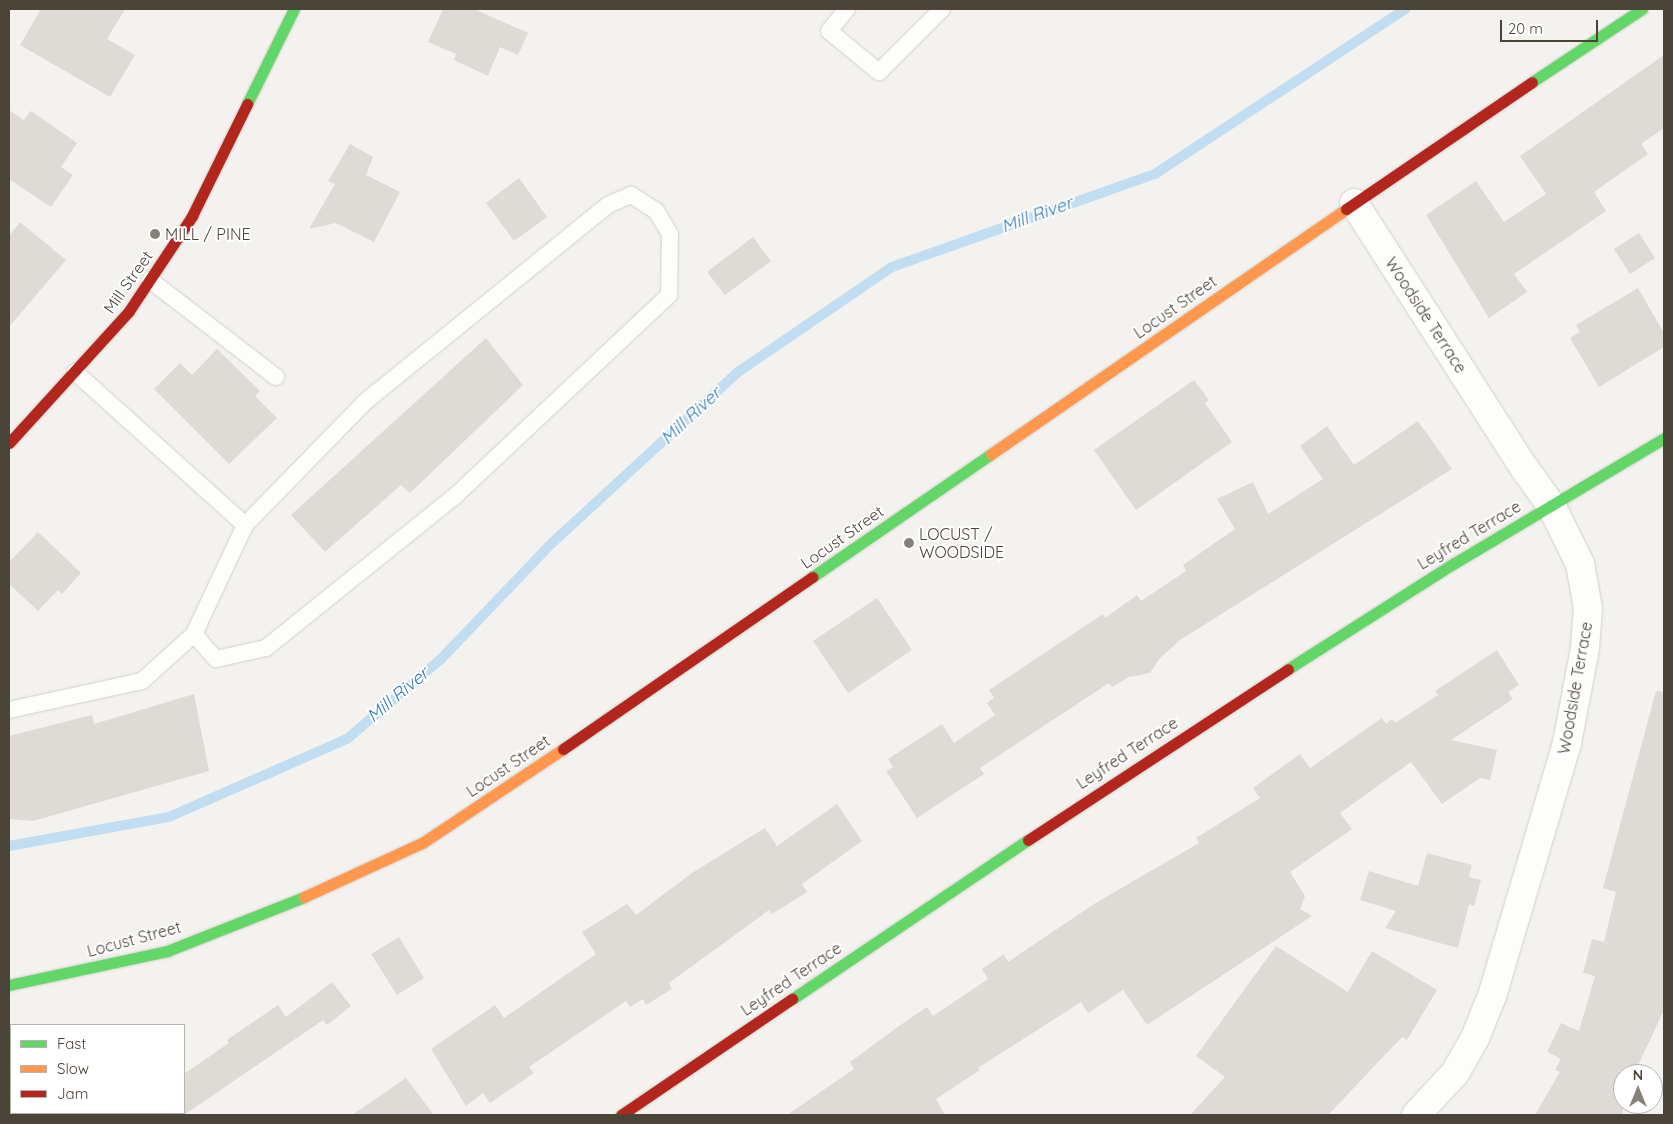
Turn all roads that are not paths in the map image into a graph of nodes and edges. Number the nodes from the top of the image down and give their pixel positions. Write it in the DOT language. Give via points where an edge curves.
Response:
graph roads {
  1 [pos="294,9"];
  2 [pos="847,9"];
  3 [pos="942,9"];
  4 [pos="1642,9"];
  5 [pos="1354,203"];
  6 [pos="150,280"];
  7 [pos="75,372"];
  8 [pos="276,377"];
  9 [pos="13,432"];
  10 [pos="1664,438"];
  11 [pos="1551,505"];
  12 [pos="245,525"];
  13 [pos="194,634"];
  14 [pos="9,710"];
  15 [pos="9,985"];
  16 [pos="621,1115"];
  17 [pos="1416,1115"];
  1 -- 6 [label="street, Mill Street" via="192,216"];
  2 -- 3 [label="lane" via="828,31 879,72"];
  4 -- 5 [label="street, Locust Street"];
  5 -- 11 [label="street, Woodside Terrace"];
  5 -- 15 [label="street, Locust Street" via="691,662 422,843 286,905 167,951"];
  6 -- 7 [label="street, Mill Street" via="130,311"];
  6 -- 8 [label="lane"];
  7 -- 9 [label="street, Mill Street"];
  7 -- 12 [label="lane"];
  10 -- 11 [label="street, Leyfred Terrace"];
  11 -- 16 [label="street, Leyfred Terrace" via="1161,750"];
  11 -- 17 [label="street, Woodside Terrace" via="1580,564 1588,608 1584,655 1567,742 1504,960 1484,1017 1454,1073"];
  12 -- 13 [label="lane"];
  12 -- 13 [label="lane" via="366,401 608,205 631,195 656,212 670,234 670,295 454,496 266,648 216,659"];
  13 -- 14 [label="lane" via="142,681"];
}
